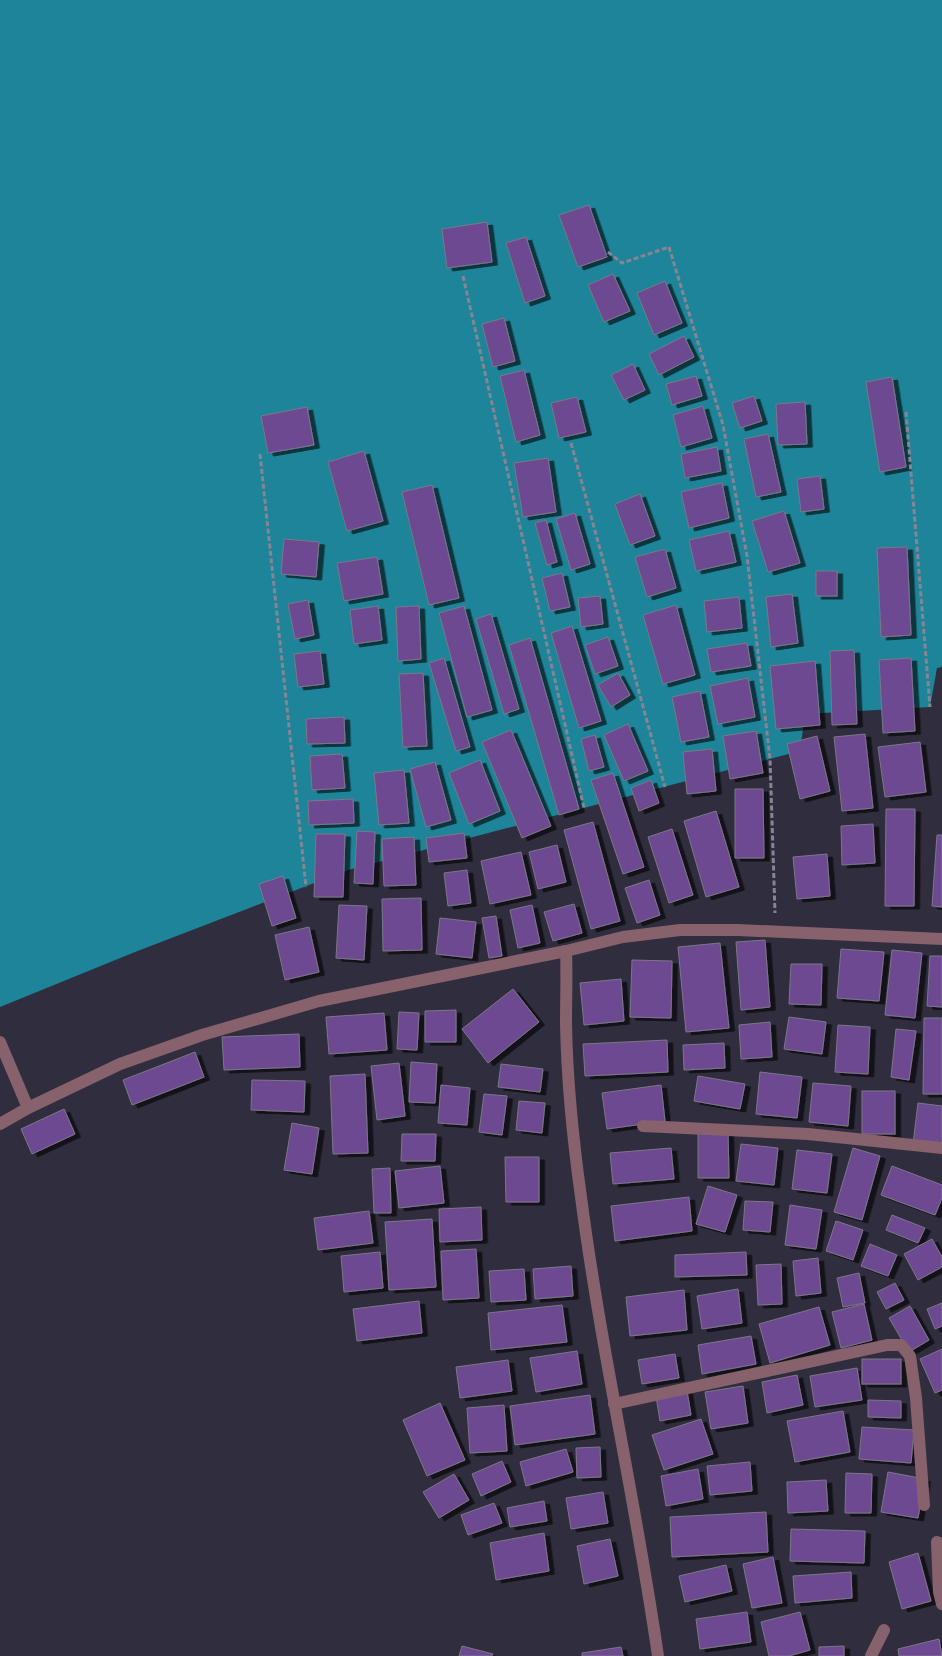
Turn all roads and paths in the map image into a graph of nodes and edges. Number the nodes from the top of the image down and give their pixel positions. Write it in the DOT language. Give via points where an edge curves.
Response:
graph roads {
  1 [pos="608,252"];
  2 [pos="463,276"];
  3 [pos="906,412"];
  4 [pos="571,443"];
  5 [pos="260,454"];
  6 [pos="930,707"];
  7 [pos="665,787"];
  8 [pos="584,808"];
  9 [pos="306,887"];
  10 [pos="775,932"];
  11 [pos="942,939"];
  12 [pos="566,951"];
  13 [pos="0,1042"];
  14 [pos="28,1108"];
  15 [pos="0,1124"];
  16 [pos="643,1126"];
  17 [pos="942,1148"];
  18 [pos="614,1404"];
  19 [pos="924,1504"];
  20 [pos="937,1542"];
  21 [pos="942,1604"];
  22 [pos="884,1630"];
  23 [pos="658,1656"];
  24 [pos="871,1656"];
  1 -- 10 [label="path" via="622,263 669,247 723,425 747,556 770,759"];
  2 -- 8 [label="path"];
  3 -- 6 [label="path"];
  4 -- 7 [label="path"];
  5 -- 9 [label="path"];
  10 -- 11 [label="street"];
  10 -- 12 [label="street" via="680,930 624,937"];
  12 -- 14 [label="street" via="319,1001 202,1035 120,1064"];
  12 -- 18 [label="street" via="566,1024 580,1196"];
  13 -- 14 [label="street"];
  14 -- 15 [label="street"];
  16 -- 17 [label="street" via="808,1134"];
  18 -- 19 [label="street" via="887,1345 901,1345 910,1356"];
  18 -- 23 [label="street" via="649,1588"];
  20 -- 21 [label="street"];
  22 -- 24 [label="street"];
}
